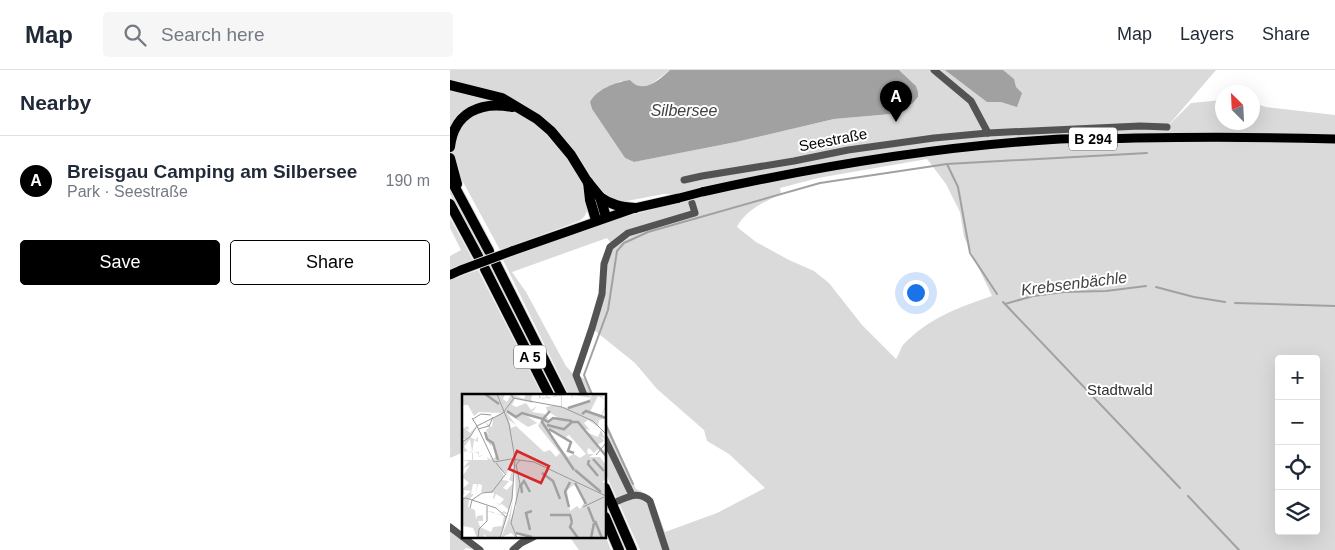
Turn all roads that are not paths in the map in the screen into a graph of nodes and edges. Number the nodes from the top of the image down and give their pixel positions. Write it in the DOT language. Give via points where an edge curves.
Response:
graph roads {
  1 [pos="934,70"];
  2 [pos="450,85"];
  3 [pos="520,109"];
  4 [pos="1167,127"];
  5 [pos="988,133"];
  6 [pos="1335,140"];
  7 [pos="450,147"];
  8 [pos="450,158"];
  9 [pos="450,178"];
  10 [pos="684,180"];
  11 [pos="587,181"];
  12 [pos="460,195"];
  13 [pos="600,197"];
  14 [pos="692,203"];
  15 [pos="450,204"];
  16 [pos="635,208"];
  17 [pos="601,219"];
  18 [pos="489,252"];
  19 [pos="478,256"];
  20 [pos="496,264"];
  21 [pos="485,269"];
  22 [pos="450,274"];
  23 [pos="548,394"];
  24 [pos="561,394"];
  25 [pos="584,394"];
  26 [pos="606,441"];
  27 [pos="606,490"];
  28 [pos="632,495"];
  29 [pos="618,501"];
  30 [pos="606,519"];
  31 [pos="450,527"];
  32 [pos="462,536"];
  33 [pos="464,538"];
  34 [pos="532,538"];
  35 [pos="480,550"];
  36 [pos="513,550"];
  37 [pos="619,550"];
  38 [pos="632,550"];
  39 [pos="666,550"];
  1 -- 5 [label="street" via="971,101"];
  2 -- 3 [label="highway" via="502,98"];
  3 -- 7 [label="highway" via="498,104 473,110 456,127"];
  3 -- 11 [label="highway" via="555,136"];
  4 -- 5 [label="street, Seestraße"];
  5 -- 10 [label="street, Seestraße" via="848,150"];
  6 -- 16 [label="main road, B 294, bridge" via="1264,137 1060,139 944,149 773,176"];
  8 -- 12 [label="highway"];
  9 -- 12 [label="highway"];
  11 -- 13 [label="highway"];
  11 -- 17 [label="highway" via="590,200"];
  12 -- 18 [label="highway"];
  13 -- 16 [label="highway" via="609,204"];
  13 -- 17 [label="highway"];
  14 -- 25 [label="street" via="695,213 628,233 610,247 604,264 602,294 576,375"];
  15 -- 19 [label="highway"];
  16 -- 17 [label="main road, B 294"];
  17 -- 22 [label="main road, B 294, bridge"];
  20 -- 24 [label="highway, A 5"];
  21 -- 23 [label="highway, A 5"];
  26 -- 28 [label="street"];
  27 -- 38 [label="highway"];
  28 -- 29 [label="street"];
  28 -- 39 [label="street" via="644,496 650,501"];
  30 -- 37 [label="highway"];
  31 -- 32 [label="street"];
  33 -- 35 [label="street"];
  34 -- 36 [label="street"];
}
